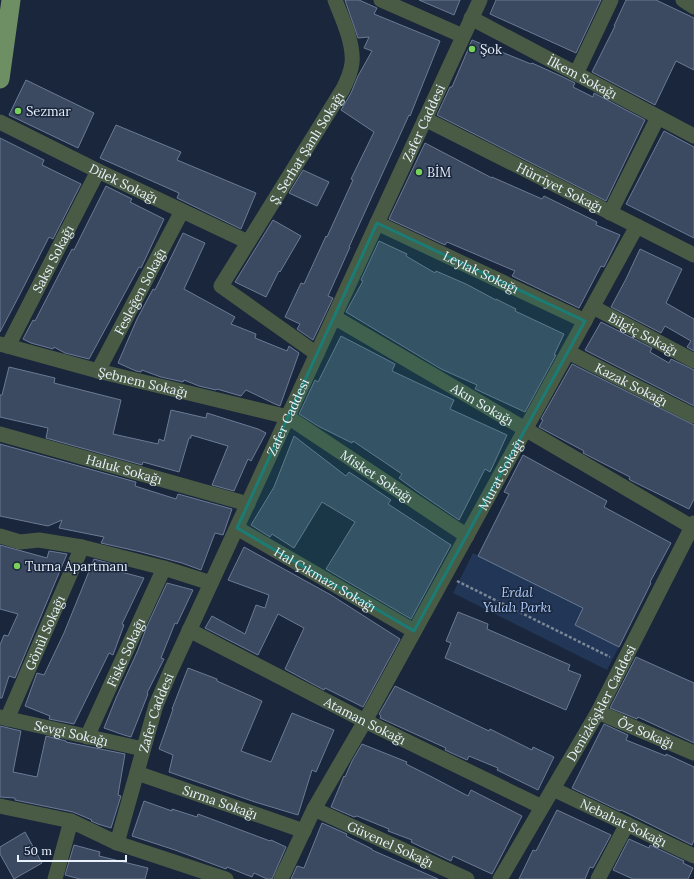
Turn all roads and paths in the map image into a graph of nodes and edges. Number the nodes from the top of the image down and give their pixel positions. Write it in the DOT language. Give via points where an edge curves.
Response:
graph roads {
  1 [pos="11,0"];
  2 [pos="336,0"];
  3 [pos="381,0"];
  4 [pos="480,0"];
  5 [pos="611,0"];
  6 [pos="683,0"];
  7 [pos="694,7"];
  8 [pos="472,18"];
  9 [pos="463,36"];
  10 [pos="576,74"];
  11 [pos="0,79"];
  12 [pos="658,117"];
  13 [pos="425,119"];
  14 [pos="0,122"];
  15 [pos="694,136"];
  16 [pos="98,171"];
  17 [pos="182,210"];
  18 [pos="610,213"];
  19 [pos="377,223"];
  20 [pos="637,226"];
  21 [pos="248,242"];
  22 [pos="694,255"];
  23 [pos="593,307"];
  24 [pos="334,317"];
  25 [pos="585,321"];
  26 [pos="4,345"];
  27 [pos="568,352"];
  28 [pos="317,354"];
  29 [pos="694,361"];
  30 [pos="98,372"];
  31 [pos="694,416"];
  32 [pos="288,417"];
  33 [pos="526,429"];
  34 [pos="0,434"];
  35 [pos="248,504"];
  36 [pos="693,525"];
  37 [pos="237,528"];
  38 [pos="0,536"];
  39 [pos="467,536"];
  40 [pos="82,547"];
  41 [pos="164,568"];
  42 [pos="445,575"];
  43 [pos="211,583"];
  44 [pos="189,630"];
  45 [pos="414,631"];
  46 [pos="623,663"];
  47 [pos="598,712"];
  48 [pos="4,718"];
  49 [pos="365,721"];
  50 [pos="86,737"];
  51 [pos="143,749"];
  52 [pos="694,753"];
  53 [pos="137,773"];
  54 [pos="553,789"];
  55 [pos="0,806"];
  56 [pos="542,807"];
  57 [pos="314,809"];
  58 [pos="71,821"];
  59 [pos="627,824"];
  60 [pos="304,831"];
  61 [pos="117,843"];
  62 [pos="694,856"];
  63 [pos="55,879"];
  64 [pos="226,879"];
  65 [pos="281,879"];
  66 [pos="467,879"];
  67 [pos="500,879"];
  68 [pos="598,879"];
  1 -- 11 [label="main road"];
  2 -- 21 [label="street, Ş. Serhat Şanlı Sokağı" via="352,48 348,78"];
  3 -- 9 [label="street"];
  4 -- 8 [label="street, Zafer Caddesi"];
  5 -- 10 [label="street"];
  6 -- 7 [label="street"];
  8 -- 9 [label="street, Zafer Caddesi"];
  8 -- 10 [label="street, İlkem Sokağı"];
  9 -- 13 [label="street, Zafer Caddesi"];
  10 -- 12 [label="street, İlkem Sokağı"];
  12 -- 15 [label="street, İlkem Sokağı"];
  12 -- 18 [label="street"];
  13 -- 18 [label="street, Hürriyet Sokağı"];
  13 -- 19 [label="street, Zafer Caddesi"];
  14 -- 16 [label="street, Dilek Sokağı"];
  16 -- 17 [label="street, Dilek Sokağı"];
  16 -- 26 [label="street, Saksı Sokağı"];
  17 -- 21 [label="street, Dilek Sokağı"];
  17 -- 30 [label="street, Fesleğen Sokağı"];
  18 -- 20 [label="street, Hürriyet Sokağı"];
  19 -- 24 [label="street, Zafer Caddesi"];
  19 -- 25 [label="street, Leylak Sokağı"];
  20 -- 22 [label="street, Hürriyet Sokağı"];
  20 -- 23 [label="street, Murat Sokağı"];
  21 -- 28 [label="street, Ş. Serhat Şanlı Sokağı" via="221,286"];
  23 -- 25 [label="street, Murat Sokağı"];
  23 -- 29 [label="street, Bilgiç Sokağı"];
  24 -- 28 [label="street, Zafer Caddesi"];
  24 -- 33 [label="street, Akın Sokağı"];
  25 -- 27 [label="street, Murat Sokağı"];
  26 -- 30 [label="street, Şebnem Sokağı"];
  27 -- 31 [label="street, Kazak Sokağı"];
  27 -- 33 [label="street, Murat Sokağı"];
  28 -- 32 [label="street, Zafer Caddesi"];
  30 -- 32 [label="street, Şebnem Sokağı"];
  32 -- 35 [label="street, Zafer Caddesi"];
  32 -- 39 [label="street, Misket Sokağı"];
  33 -- 36 [label="street, Akın Sokağı"];
  33 -- 39 [label="street, Murat Sokağı"];
  34 -- 35 [label="street, Haluk Sokağı"];
  35 -- 37 [label="street, Zafer Caddesi"];
  36 -- 46 [label="street, Denizköşkler Caddesi"];
  37 -- 43 [label="street, Zafer Caddesi"];
  37 -- 45 [label="street, Hal Çıkmazı Sokağı"];
  38 -- 40 [label="street" via="20,542 39,540"];
  39 -- 42 [label="street, Murat Sokağı"];
  40 -- 41 [label="street"];
  40 -- 48 [label="street, Gönül Sokağı"];
  41 -- 43 [label="street"];
  41 -- 50 [label="street, Fiske Sokağı"];
  42 -- 45 [label="street, Murat Sokağı"];
  42 -- 46 [label="path"];
  43 -- 44 [label="street, Zafer Caddesi"];
  44 -- 49 [label="street, Ataman Sokağı"];
  44 -- 51 [label="street, Zafer Caddesi" via="156,705"];
  45 -- 49 [label="street, Murat Sokağı"];
  46 -- 47 [label="street, Denizköşkler Caddesi"];
  47 -- 52 [label="street, Öz Sokağı"];
  47 -- 54 [label="street, Denizköşkler Caddesi"];
  48 -- 50 [label="street, Sevgi Sokağı"];
  49 -- 56 [label="street, Ataman Sokağı"];
  49 -- 57 [label="street"];
  50 -- 51 [label="street, Sevgi Sokağı"];
  51 -- 53 [label="street, Zafer Caddesi"];
  53 -- 60 [label="street, Sırma Sokağı"];
  53 -- 61 [label="street, Zafer Caddesi"];
  54 -- 56 [label="street, Denizköşkler Caddesi"];
  54 -- 59 [label="street, Nebahat Sokağı"];
  55 -- 58 [label="street"];
  56 -- 67 [label="street, Denizköşkler Caddesi"];
  57 -- 60 [label="street"];
  57 -- 66 [label="street, Güvenel Sokağı"];
  58 -- 61 [label="street"];
  58 -- 63 [label="street"];
  59 -- 62 [label="street, Nebahat Sokağı"];
  59 -- 68 [label="street"];
  60 -- 65 [label="street"];
  61 -- 64 [label="street"];
}
